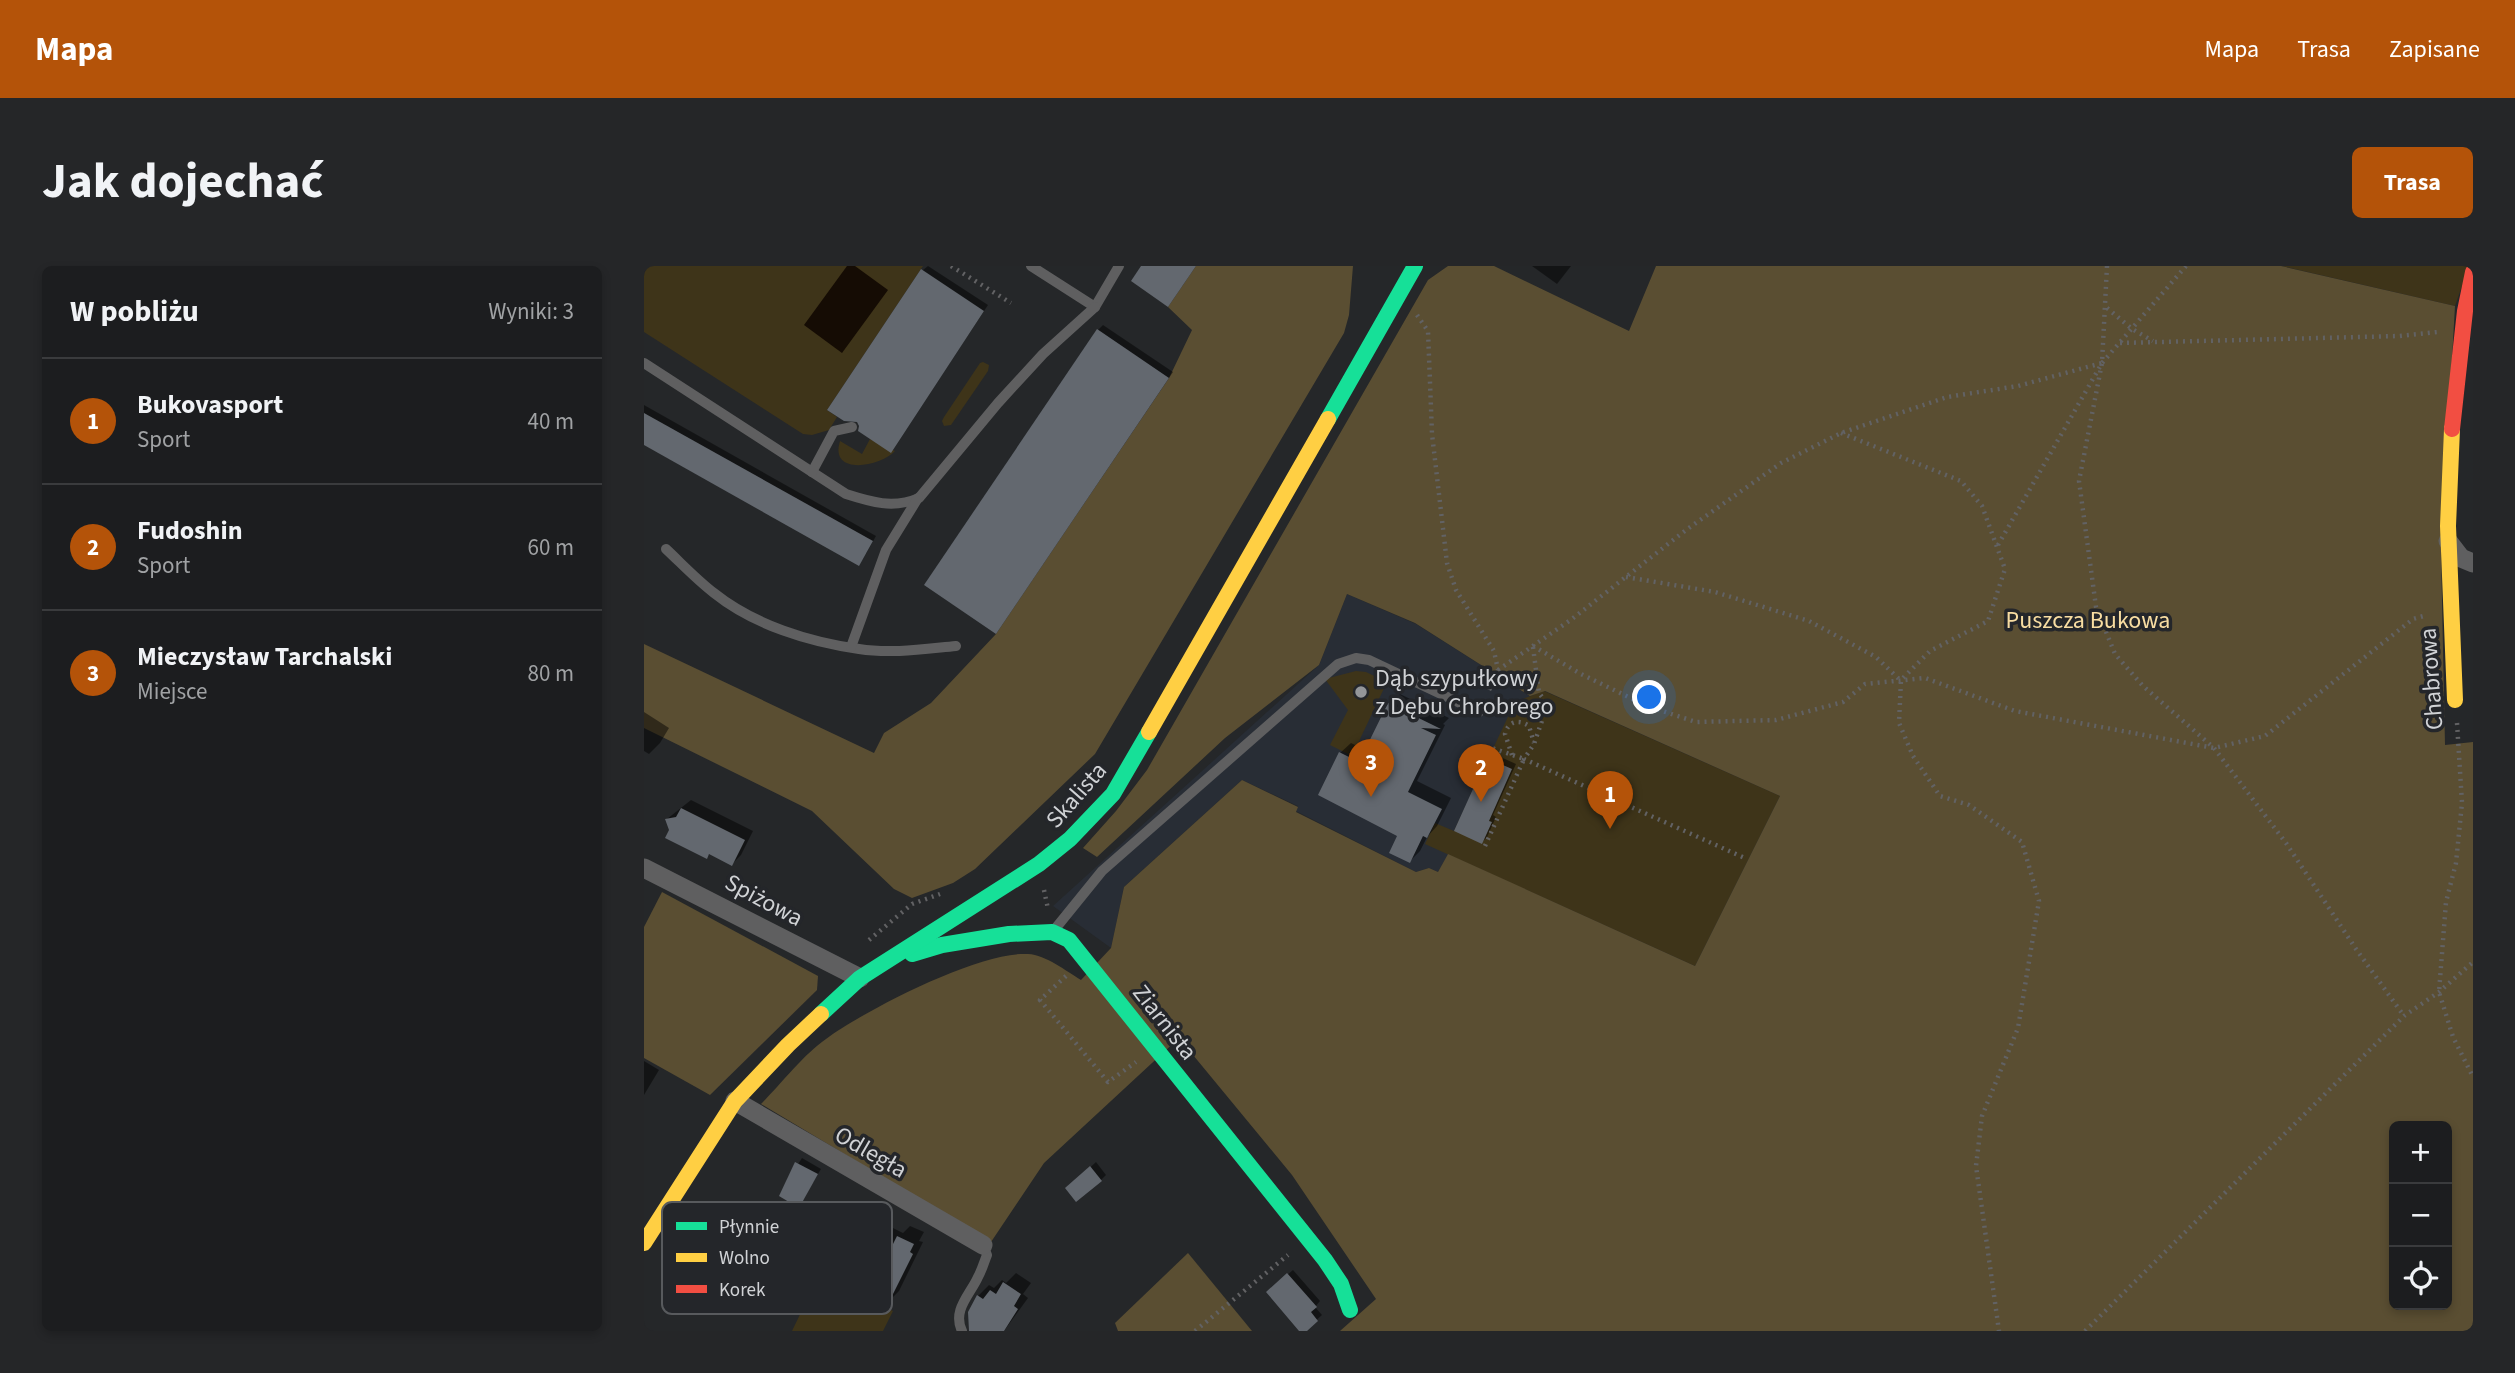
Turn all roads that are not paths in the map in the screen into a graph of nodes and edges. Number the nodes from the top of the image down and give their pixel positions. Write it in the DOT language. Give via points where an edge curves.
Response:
graph roads {
  1 [pos="1031,266"];
  2 [pos="1119,266"];
  3 [pos="1415,266"];
  4 [pos="2473,272"];
  5 [pos="1094,307"];
  6 [pos="2467,323"];
  7 [pos="644,363"];
  8 [pos="852,427"];
  9 [pos="812,472"];
  10 [pos="919,498"];
  11 [pos="2448,541"];
  12 [pos="666,549"];
  13 [pos="2473,563"];
  14 [pos="956,646"];
  15 [pos="851,647"];
  16 [pos="2455,700"];
  17 [pos="1479,712"];
  18 [pos="644,868"];
  19 [pos="1052,932"];
  20 [pos="860,978"];
  21 [pos="735,1101"];
  22 [pos="670,1202"];
  23 [pos="662,1215"];
  24 [pos="644,1243"];
  25 [pos="983,1245"];
  26 [pos="1350,1310"];
  27 [pos="962,1331"];
  1 -- 5 [label="lane"];
  2 -- 5 [label="lane"];
  3 -- 20 [label="street, Skalista" via="1113,794 1039,864"];
  4 -- 6 [label="street, Chabrowa"];
  5 -- 10 [label="lane" via="998,403"];
  6 -- 11 [label="street, Chabrowa" via="2452,403"];
  7 -- 9 [label="lane"];
  8 -- 9 [label="lane" via="834,431"];
  9 -- 10 [label="lane" via="846,494 869,501 890,505"];
  10 -- 15 [label="lane" via="887,550"];
  11 -- 13 [label="street" via="2456,553"];
  11 -- 16 [label="street, Chabrowa"];
  12 -- 15 [label="lane" via="715,594 762,622"];
  14 -- 15 [label="lane" via="906,651"];
  17 -- 19 [label="lane" via="1369,660 1356,658 1338,664 1102,872"];
  18 -- 20 [label="street, Spiżowa"];
  19 -- 20 [label="street" via="942,945"];
  19 -- 26 [label="street, Ziarnista" via="1069,940 1085,959 1307,1238 1341,1284"];
  20 -- 21 [label="street, Skalista"];
  21 -- 22 [label="street, Skalista"];
  21 -- 25 [label="street, Odległa"];
  23 -- 24 [label="street, Skalista"];
  25 -- 27 [label="lane" via="987,1255 960,1306"];
}
